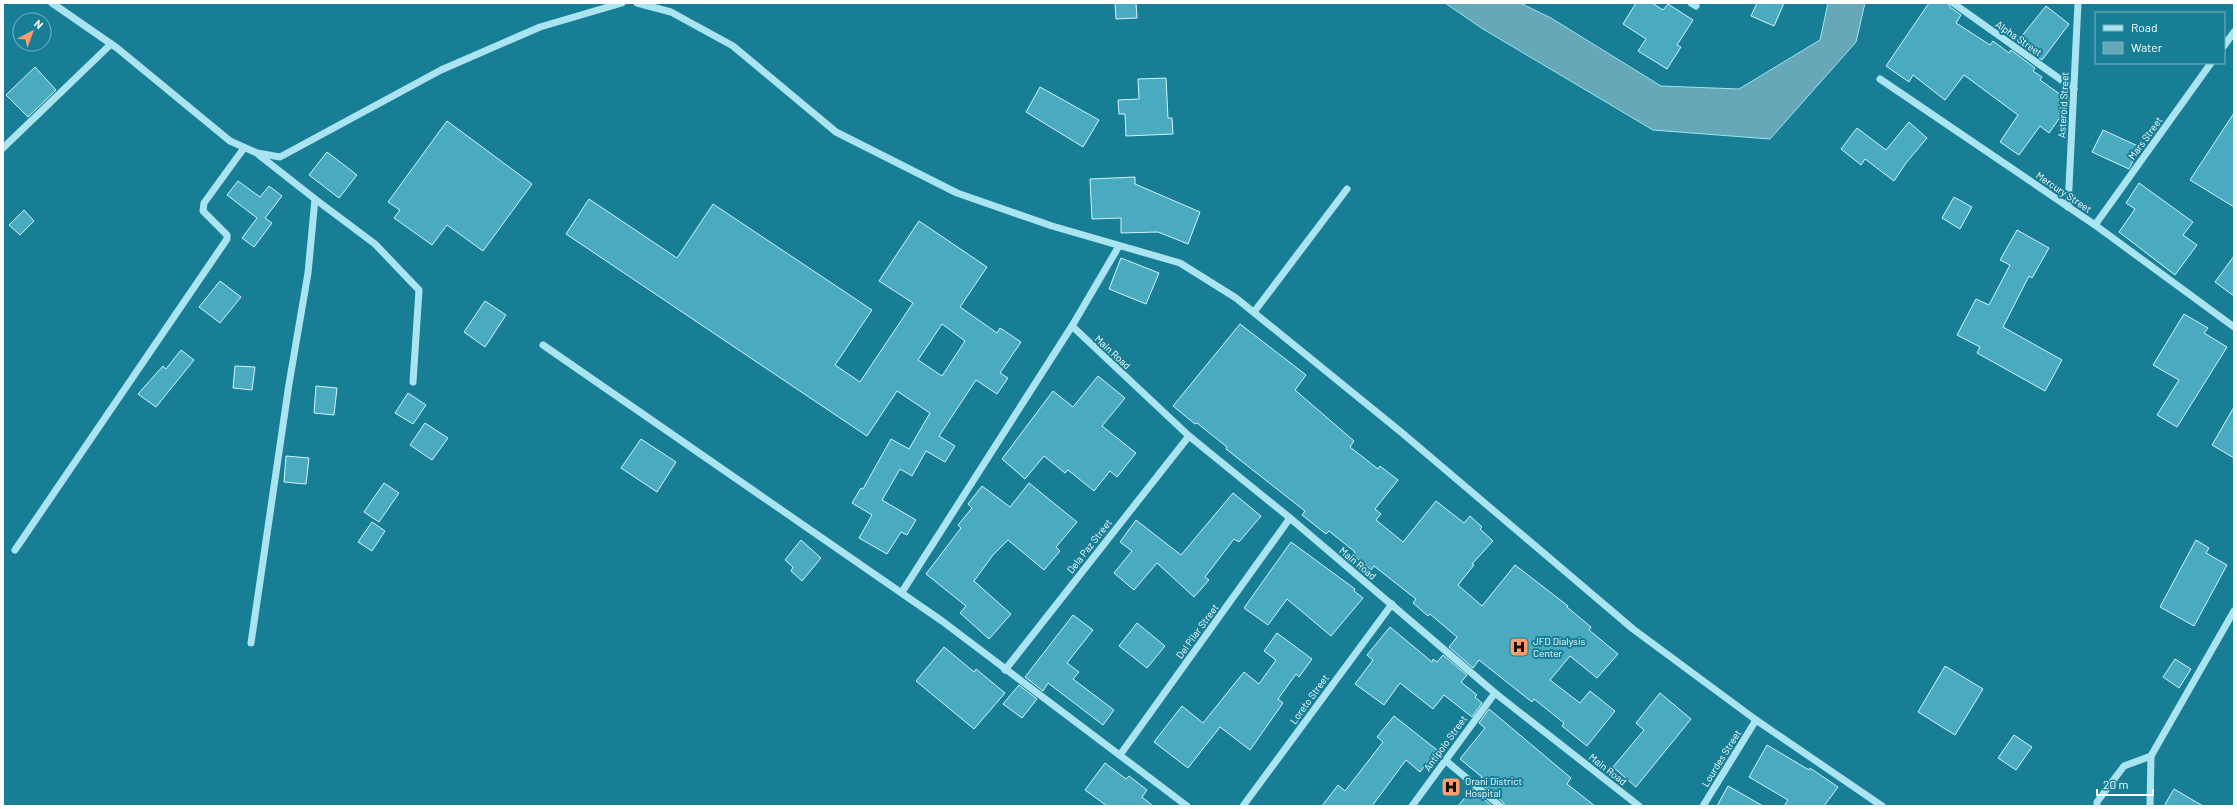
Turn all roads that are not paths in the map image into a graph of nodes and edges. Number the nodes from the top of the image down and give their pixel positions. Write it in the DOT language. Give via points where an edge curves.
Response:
graph roads {
  1 [pos="52,3"];
  2 [pos="622,3"];
  3 [pos="637,3"];
  4 [pos="1953,3"];
  5 [pos="2078,3"];
  6 [pos="2234,32"];
  7 [pos="111,44"];
  8 [pos="2225,45"];
  9 [pos="2211,64"];
  10 [pos="1880,79"];
  11 [pos="2074,88"];
  12 [pos="3,148"];
  13 [pos="244,148"];
  14 [pos="257,153"];
  15 [pos="1347,189"];
  16 [pos="315,198"];
  17 [pos="2068,208"];
  18 [pos="2094,225"];
  19 [pos="1119,246"];
  20 [pos="1254,312"];
  21 [pos="1072,326"];
  22 [pos="2234,326"];
  23 [pos="543,345"];
  24 [pos="413,382"];
  25 [pos="1189,436"];
  26 [pos="1290,518"];
  27 [pos="15,550"];
  28 [pos="902,592"];
  29 [pos="1392,604"];
  30 [pos="2234,611"];
  31 [pos="251,643"];
  32 [pos="1006,670"];
  33 [pos="1495,693"];
  34 [pos="1756,720"];
  35 [pos="1120,755"];
  36 [pos="2151,756"];
  37 [pos="1445,760"];
  38 [pos="1186,806"];
  39 [pos="1244,806"];
  40 [pos="1412,806"];
  41 [pos="1500,806"];
  42 [pos="1639,806"];
  43 [pos="1703,806"];
  44 [pos="1882,806"];
  45 [pos="2097,806"];
  46 [pos="2150,806"];
  1 -- 7 [label="street"];
  2 -- 14 [label="street" via="540,27 441,70 280,157"];
  3 -- 19 [label="street" via="671,12 733,46 836,132 877,154 957,193"];
  4 -- 11 [label="street, Alpha Street"];
  5 -- 11 [label="street, Asteroid Street"];
  6 -- 8 [label="street"];
  7 -- 12 [label="street"];
  7 -- 13 [label="street" via="230,141"];
  9 -- 18 [label="street, Mars Street"];
  10 -- 17 [label="street, Mercury Street"];
  11 -- 17 [label="street, Asteroid Street"];
  13 -- 14 [label="street"];
  13 -- 27 [label="street" via="204,203 203,211 227,235 227,240"];
  14 -- 16 [label="street"];
  15 -- 20 [label="street"];
  16 -- 24 [label="street" via="375,244 419,290"];
  16 -- 31 [label="street" via="308,273"];
  17 -- 18 [label="street, Mercury Street"];
  18 -- 22 [label="street, Mercury Street"];
  19 -- 20 [label="street" via="1180,263"];
  19 -- 21 [label="street"];
  20 -- 34 [label="street" via="1401,432 1633,629"];
  21 -- 25 [label="street, Main Road"];
  21 -- 28 [label="street"];
  23 -- 28 [label="street"];
  25 -- 26 [label="street, Main Road"];
  25 -- 32 [label="street, Dela Paz Street"];
  26 -- 29 [label="street, Main Road"];
  26 -- 35 [label="street, Del Pilar Street"];
  28 -- 32 [label="street"];
  29 -- 33 [label="street, Main Road"];
  29 -- 39 [label="street, Loreto Street"];
  30 -- 36 [label="street"];
  32 -- 35 [label="street"];
  33 -- 37 [label="street, Antipolo Street"];
  33 -- 42 [label="street, Main Road"];
  34 -- 43 [label="street, Lourdes Street"];
  34 -- 44 [label="street"];
  35 -- 38 [label="street"];
  36 -- 45 [label="street" via="2124,766 2097,802"];
  36 -- 46 [label="street"];
  37 -- 40 [label="street, Antipolo Street"];
  37 -- 41 [label="street"];
}
